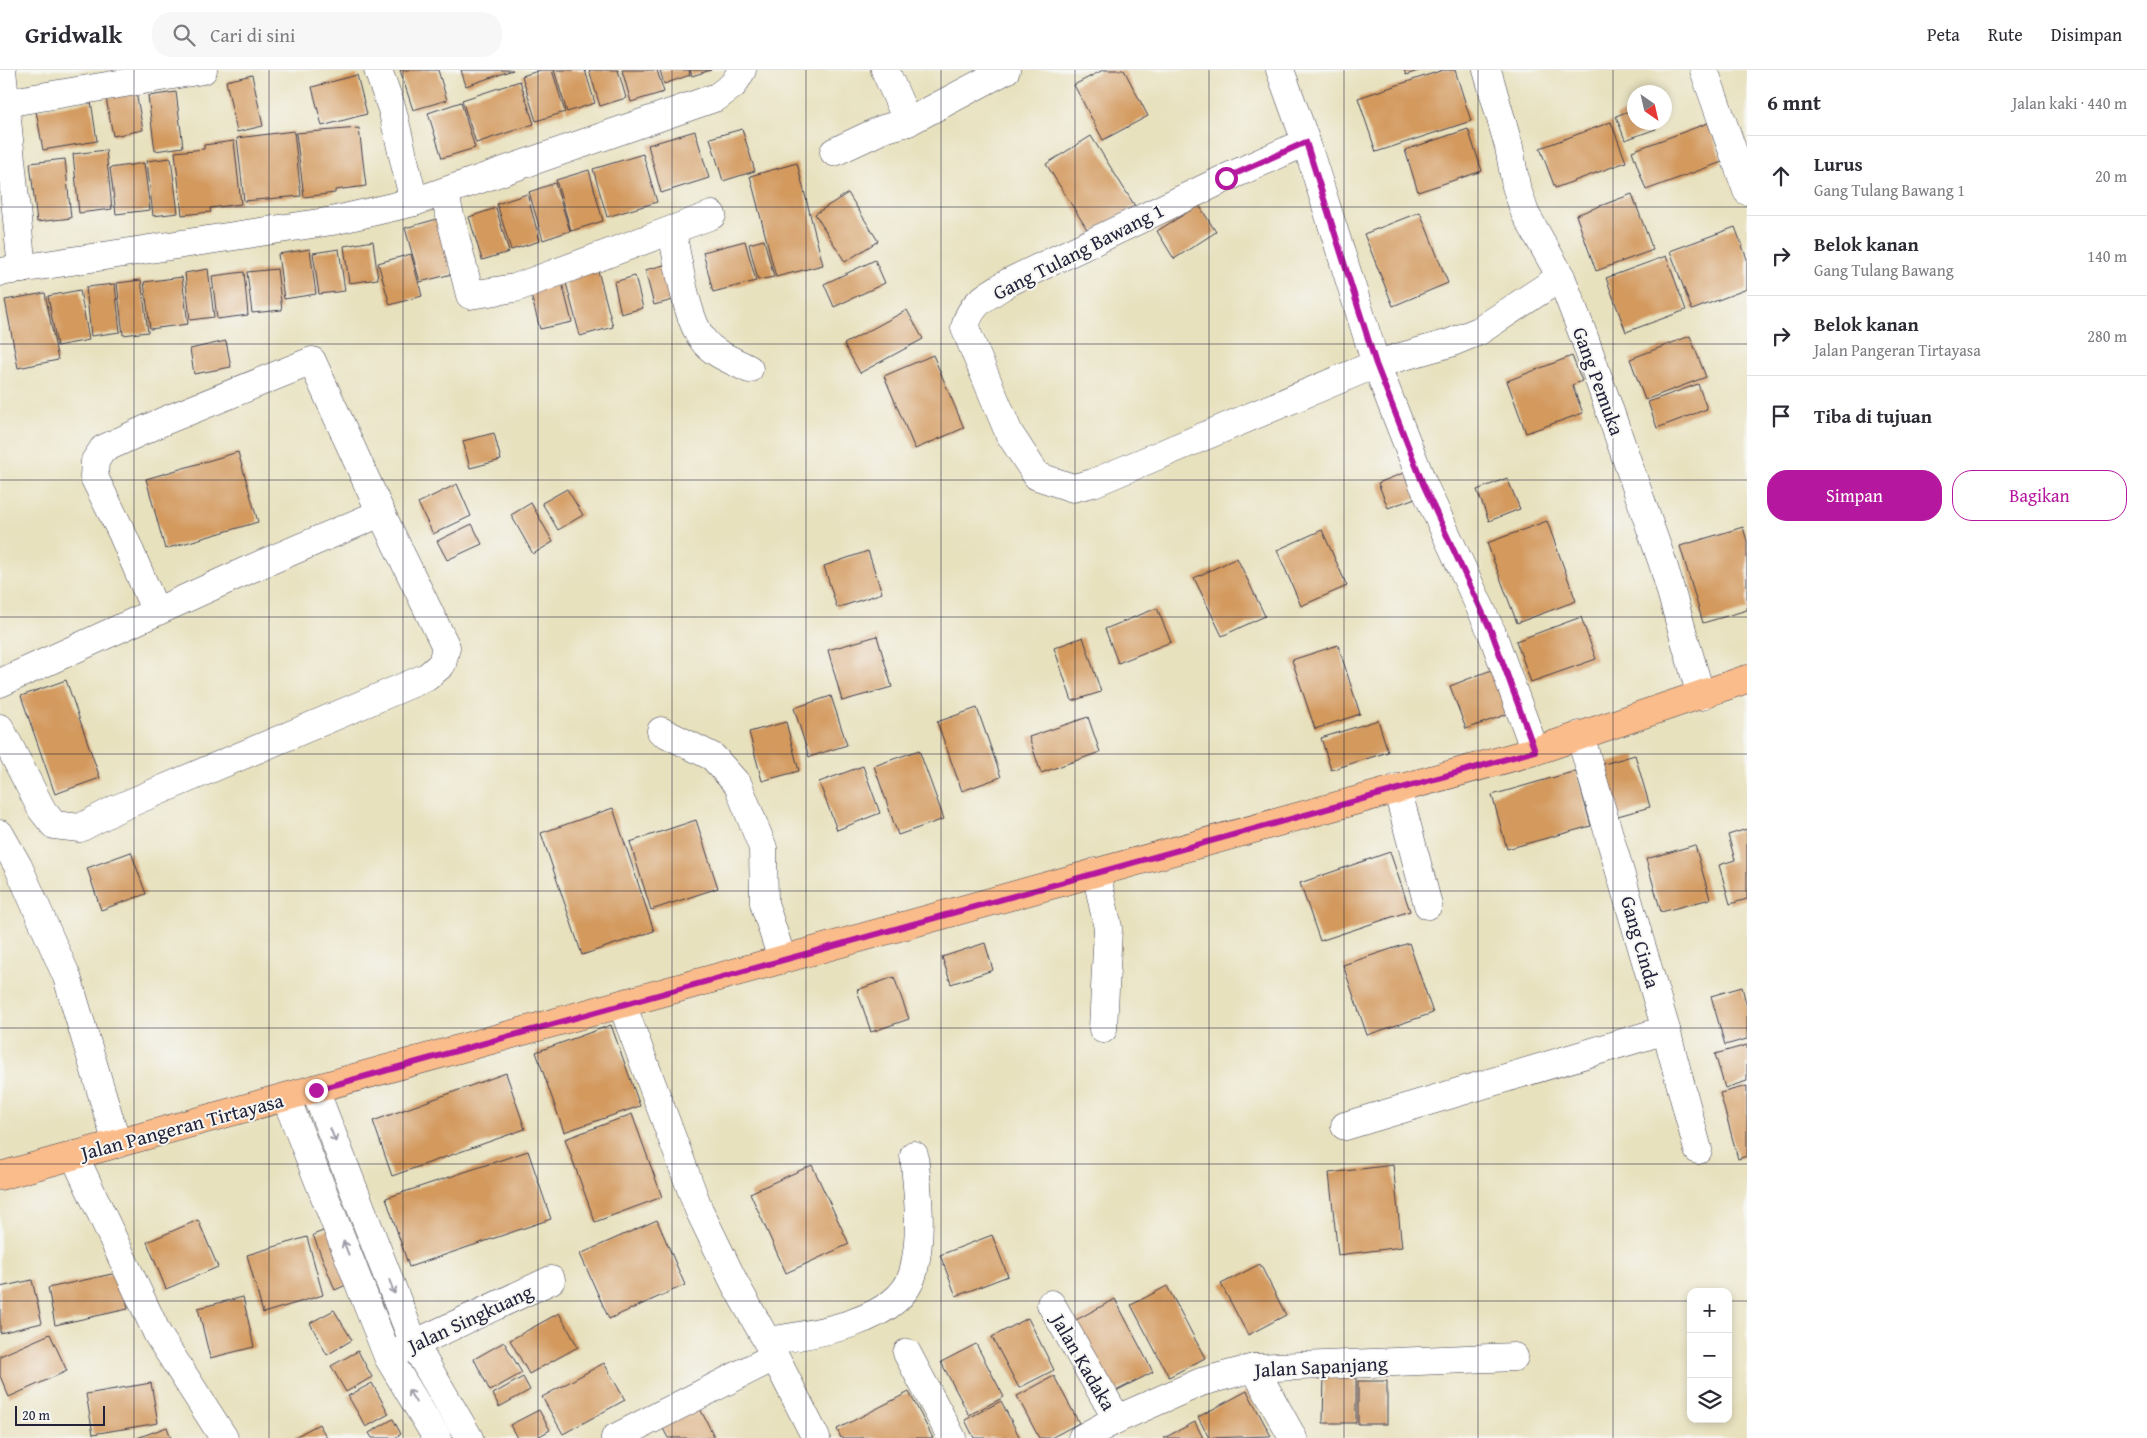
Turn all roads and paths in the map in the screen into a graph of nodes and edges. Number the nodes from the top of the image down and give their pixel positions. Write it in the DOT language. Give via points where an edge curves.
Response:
graph roads {
  1 [pos="2,70"];
  2 [pos="203,70"];
  3 [pos="378,70"];
  4 [pos="742,70"];
  5 [pos="885,70"];
  6 [pos="1006,70"];
  7 [pos="1280,70"];
  8 [pos="1487,70"];
  9 [pos="1704,70"];
  10 [pos="5,103"];
  11 [pos="908,122"];
  12 [pos="1306,142"];
  13 [pos="834,152"];
  14 [pos="1747,191"];
  15 [pos="444,192"];
  16 [pos="414,202"];
  17 [pos="712,215"];
  18 [pos="672,232"];
  19 [pos="11,271"];
  20 [pos="1561,278"];
  21 [pos="1376,364"];
  22 [pos="749,369"];
  23 [pos="381,513"];
  24 [pos="156,612"];
  25 [pos="1747,679"];
  26 [pos="0,682"];
  27 [pos="1701,696"];
  28 [pos="0,728"];
  29 [pos="662,732"];
  30 [pos="1580,735"];
  31 [pos="1535,751"];
  32 [pos="1397,788"];
  33 [pos="0,834"];
  34 [pos="1096,872"];
  35 [pos="1428,905"];
  36 [pos="782,960"];
  37 [pos="622,1004"];
  38 [pos="1103,1029"];
  39 [pos="1666,1030"];
  40 [pos="316,1090"];
  41 [pos="286,1098"];
  42 [pos="1345,1126"];
  43 [pos="118,1144"];
  44 [pos="1698,1150"];
  45 [pos="74,1155"];
  46 [pos="914,1155"];
  47 [pos="0,1176"];
  48 [pos="551,1280"];
  49 [pos="1051,1304"];
  50 [pos="414,1344"];
  51 [pos="771,1349"];
  52 [pos="907,1352"];
  53 [pos="1514,1356"];
  54 [pos="388,1357"];
  55 [pos="1254,1368"];
  56 [pos="1117,1419"];
  57 [pos="648,1431"];
  58 [pos="224,1438"];
  59 [pos="437,1438"];
  60 [pos="469,1438"];
  61 [pos="616,1438"];
  62 [pos="816,1438"];
  63 [pos="952,1438"];
  64 [pos="1082,1438"];
  65 [pos="1293,1438"];
  1 -- 10 [label="street"];
  2 -- 10 [label="street"];
  3 -- 16 [label="street" via="392,109"];
  4 -- 15 [label="street" via="733,85 717,97"];
  5 -- 11 [label="street"];
  6 -- 11 [label="street"];
  7 -- 12 [label="street"];
  8 -- 20 [label="street, Gang Pemuka" via="1525,213"];
  9 -- 14 [label="street"];
  10 -- 19 [label="street"];
  11 -- 13 [label="street" via="883,129"];
  12 -- 21 [label="street"];
  12 -- 21 [label="street, Gang Tulang Bawang 1" via="1009,282 978,302 968,315 965,328 1009,433 1037,476 1073,488 1093,483"];
  15 -- 16 [label="street"];
  15 -- 18 [label="street" via="470,295 515,288"];
  16 -- 19 [label="street" via="332,221"];
  17 -- 18 [label="street"];
  18 -- 22 [label="street" via="688,303 704,341 718,353"];
  20 -- 21 [label="street, Gang Tulang Bawang 1" via="1479,331 1450,343"];
  20 -- 27 [label="street, Gang Pemuka" via="1663,564"];
  21 -- 31 [label="street" via="1423,484 1492,633"];
  23 -- 24 [label="street"];
  23 -- 24 [label="street" via="312,361 164,420 103,449 95,461 94,477"];
  23 -- 28 [label="street" via="446,647 442,664 427,677 80,828 54,825 42,810"];
  24 -- 26 [label="street"];
  25 -- 27 [label="main road, Jalan Pangeran Tirtayasa"];
  27 -- 30 [label="main road, Jalan Pangeran Tirtayasa"];
  29 -- 36 [label="street" via="713,757 738,785 763,848 764,903"];
  30 -- 31 [label="main road, Jalan Pangeran Tirtayasa"];
  30 -- 39 [label="street, Gang Cinda"];
  31 -- 32 [label="main road, Jalan Pangeran Tirtayasa"];
  32 -- 34 [label="main road, Jalan Pangeran Tirtayasa"];
  32 -- 35 [label="street"];
  33 -- 43 [label="street" via="18,866 67,977"];
  34 -- 36 [label="main road, Jalan Pangeran Tirtayasa"];
  34 -- 38 [label="street" via="1108,928"];
  36 -- 37 [label="main road, Jalan Pangeran Tirtayasa"];
  37 -- 40 [label="main road, Jalan Pangeran Tirtayasa"];
  37 -- 51 [label="street" via="700,1210"];
  39 -- 42 [label="street"];
  39 -- 44 [label="street, Gang Cinda"];
  40 -- 41 [label="main road, Jalan Pangeran Tirtayasa"];
  40 -- 50 [label="street, one-way"];
  41 -- 43 [label="main road, Jalan Pangeran Tirtayasa"];
  54 -- 41 [label="street, one-way"];
  43 -- 45 [label="main road, Jalan Pangeran Tirtayasa"];
  45 -- 47 [label="main road, Jalan Pangeran Tirtayasa"];
  45 -- 58 [label="street" via="158,1335"];
  46 -- 51 [label="street" via="919,1205 918,1238 913,1275 899,1297 840,1328"];
  48 -- 50 [label="street, Jalan Singkuang"];
  49 -- 56 [label="street, Jalan Kadaka"];
  50 -- 54 [label="street, Jalan Singkuang"];
  50 -- 60 [label="street"];
  51 -- 57 [label="street"];
  51 -- 62 [label="street"];
  52 -- 63 [label="street"];
  53 -- 55 [label="street, Jalan Sapanjang"];
  59 -- 54 [label="street, one-way"];
  55 -- 56 [label="street, Jalan Sapanjang" via="1201,1382"];
  55 -- 65 [label="street"];
  56 -- 64 [label="street, Jalan Sapanjang"];
  57 -- 61 [label="street"];
}
